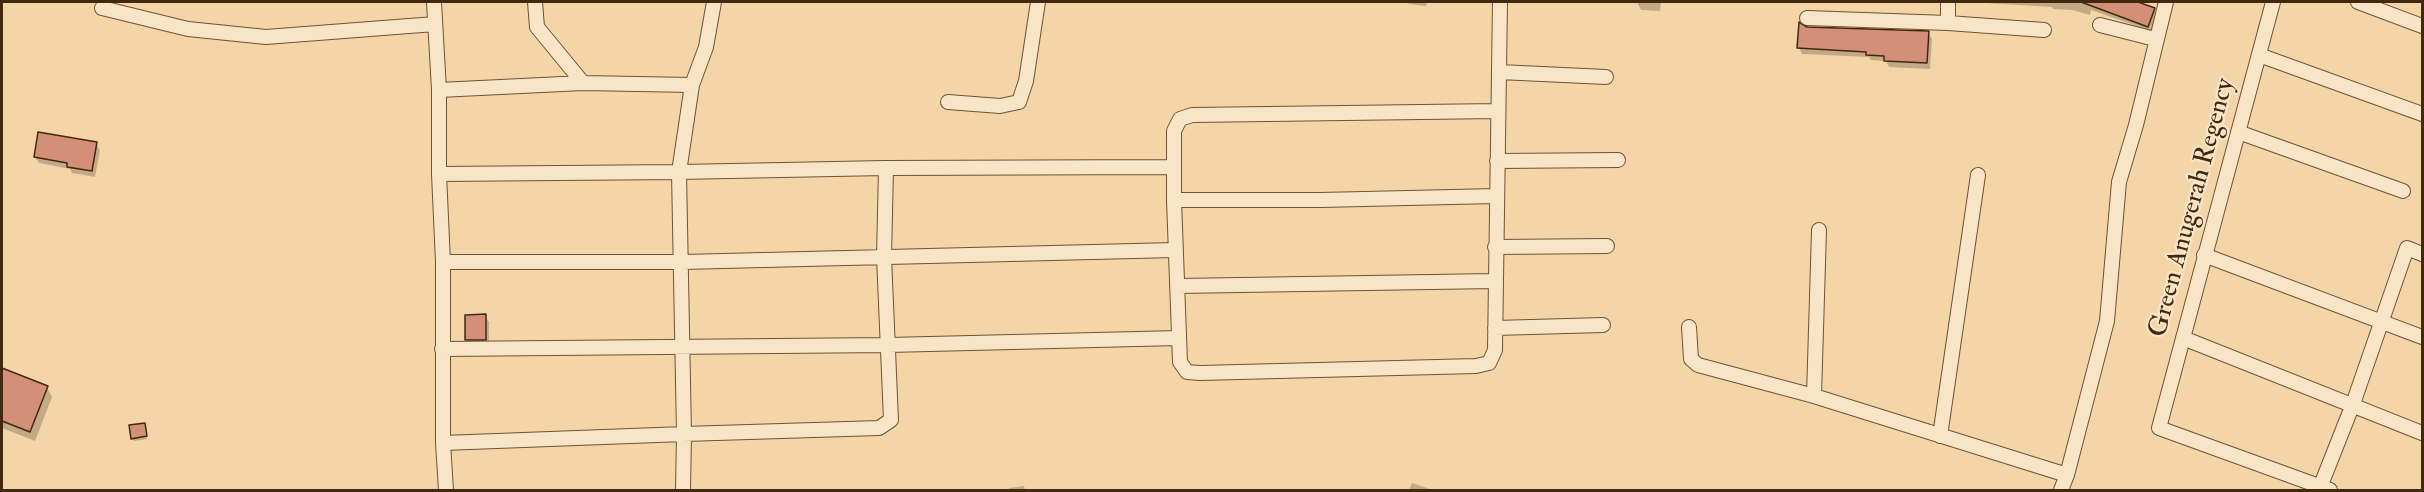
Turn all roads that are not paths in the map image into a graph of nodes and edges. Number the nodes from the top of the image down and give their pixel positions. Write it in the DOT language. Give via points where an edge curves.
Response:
graph roads {
  1 [pos="434,2"];
  2 [pos="535,2"];
  3 [pos="714,2"];
  4 [pos="1038,2"];
  5 [pos="1500,2"];
  6 [pos="1948,2"];
  7 [pos="2166,2"];
  8 [pos="2273,2"];
  9 [pos="2358,2"];
  10 [pos="102,8"];
  11 [pos="1807,18"];
  12 [pos="1948,23"];
  13 [pos="435,24"];
  14 [pos="2100,25"];
  15 [pos="2422,26"];
  16 [pos="2044,30"];
  17 [pos="2155,39"];
  18 [pos="2259,55"];
  19 [pos="1499,72"];
  20 [pos="1606,77"];
  21 [pos="583,83"];
  22 [pos="692,85"];
  23 [pos="439,90"];
  24 [pos="948,102"];
  25 [pos="1498,111"];
  26 [pos="2422,114"];
  27 [pos="2238,132"];
  28 [pos="1618,160"];
  29 [pos="1497,161"];
  30 [pos="1174,166"];
  31 [pos="886,168"];
  32 [pos="679,172"];
  33 [pos="439,174"];
  34 [pos="1978,175"];
  35 [pos="2403,191"];
  36 [pos="1496,196"];
  37 [pos="1174,200"];
  38 [pos="1819,230"];
  39 [pos="1607,246"];
  40 [pos="1496,247"];
  41 [pos="1175,250"];
  42 [pos="2422,254"];
  43 [pos="2204,255"];
  44 [pos="884,257"];
  45 [pos="443,262"];
  46 [pos="682,262"];
  47 [pos="1495,281"];
  48 [pos="1177,286"];
  49 [pos="2381,321"];
  50 [pos="1603,325"];
  51 [pos="1689,327"];
  52 [pos="1495,328"];
  53 [pos="2422,337"];
  54 [pos="1179,338"];
  55 [pos="2182,338"];
  56 [pos="888,345"];
  57 [pos="683,346"];
  58 [pos="442,349"];
  59 [pos="1814,396"];
  60 [pos="2353,404"];
  61 [pos="2422,433"];
  62 [pos="684,434"];
  63 [pos="1940,436"];
  64 [pos="443,443"];
  65 [pos="2067,475"];
  66 [pos="2323,489"];
  67 [pos="446,490"];
  68 [pos="683,490"];
  69 [pos="2061,490"];
  1 -- 13 [label="street"];
  2 -- 21 [label="street" via="537,27"];
  3 -- 22 [label="street" via="706,47"];
  4 -- 24 [label="street" via="1019,102 1000,106"];
  5 -- 19 [label="street"];
  6 -- 12 [label="street"];
  7 -- 17 [label="street"];
  8 -- 18 [label="street, Green Anugerah Regency"];
  9 -- 15 [label="street"];
  10 -- 13 [label="street" via="188,29 266,37"];
  11 -- 12 [label="street"];
  12 -- 16 [label="street"];
  13 -- 23 [label="street"];
  14 -- 17 [label="street"];
  17 -- 65 [label="street" via="2120,183 2107,321"];
  18 -- 26 [label="street"];
  18 -- 27 [label="street, Green Anugerah Regency"];
  19 -- 20 [label="street"];
  19 -- 25 [label="street"];
  21 -- 22 [label="street"];
  21 -- 23 [label="street"];
  22 -- 32 [label="street"];
  23 -- 33 [label="street"];
  25 -- 29 [label="street"];
  25 -- 30 [label="street" via="1192,115 1180,119 1174,131"];
  27 -- 35 [label="street"];
  27 -- 43 [label="street, Green Anugerah Regency"];
  28 -- 29 [label="street"];
  29 -- 36 [label="street"];
  30 -- 31 [label="street"];
  30 -- 37 [label="street"];
  31 -- 32 [label="street"];
  31 -- 44 [label="street"];
  32 -- 33 [label="street"];
  32 -- 46 [label="street"];
  33 -- 45 [label="street"];
  34 -- 63 [label="street"];
  36 -- 37 [label="street"];
  36 -- 40 [label="street"];
  37 -- 41 [label="street"];
  38 -- 59 [label="street"];
  39 -- 40 [label="street"];
  40 -- 47 [label="street"];
  41 -- 44 [label="street"];
  41 -- 48 [label="street"];
  42 -- 49 [label="street" via="2406,248"];
  43 -- 49 [label="street"];
  43 -- 55 [label="street, Green Anugerah Regency"];
  44 -- 46 [label="street"];
  44 -- 56 [label="street"];
  45 -- 46 [label="street"];
  45 -- 58 [label="street"];
  46 -- 57 [label="street"];
  47 -- 48 [label="street"];
  47 -- 52 [label="street"];
  48 -- 54 [label="street"];
  49 -- 53 [label="street"];
  49 -- 60 [label="street"];
  50 -- 52 [label="street"];
  51 -- 59 [label="street" via="1691,359 1698,365"];
  52 -- 54 [label="street" via="1495,350 1489,363 1476,366 1187,372 1180,362"];
  54 -- 56 [label="street"];
  55 -- 60 [label="street"];
  55 -- 66 [label="street, Green Anugerah Regency" via="2159,428"];
  56 -- 57 [label="street"];
  56 -- 62 [label="street" via="891,420 879,428"];
  57 -- 58 [label="street"];
  57 -- 62 [label="street"];
  58 -- 64 [label="street"];
  59 -- 63 [label="street"];
  60 -- 61 [label="street"];
  60 -- 66 [label="street"];
  62 -- 64 [label="street"];
  62 -- 68 [label="street"];
  63 -- 65 [label="street"];
  64 -- 67 [label="street"];
  65 -- 69 [label="street"];
}
